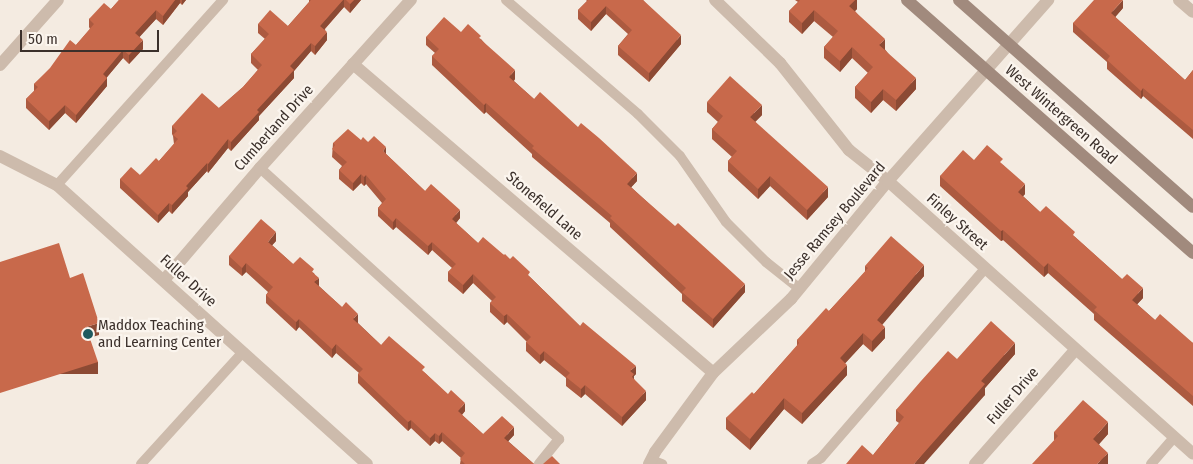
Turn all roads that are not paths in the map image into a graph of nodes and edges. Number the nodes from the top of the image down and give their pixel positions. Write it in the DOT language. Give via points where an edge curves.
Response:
graph roads {
  1 [pos="58,0"];
  2 [pos="223,0"];
  3 [pos="411,0"];
  4 [pos="506,0"];
  5 [pos="715,0"];
  6 [pos="907,0"];
  7 [pos="959,0"];
  8 [pos="1048,0"];
  9 [pos="1179,0"];
  10 [pos="1193,12"];
  11 [pos="1009,44"];
  12 [pos="354,64"];
  13 [pos="0,65"];
  14 [pos="986,70"];
  15 [pos="0,156"];
  16 [pos="260,168"];
  17 [pos="888,181"];
  18 [pos="57,186"];
  19 [pos="1193,207"];
  20 [pos="1193,253"];
  21 [pos="985,269"];
  22 [pos="164,280"];
  23 [pos="800,289"];
  24 [pos="1075,350"];
  25 [pos="243,352"];
  26 [pos="713,373"];
  27 [pos="1174,438"];
  28 [pos="1193,454"];
  29 [pos="654,462"];
  30 [pos="140,464"];
  31 [pos="367,464"];
  32 [pos="539,464"];
  33 [pos="812,464"];
  34 [pos="975,464"];
  35 [pos="1151,464"];
  1 -- 13 [label="street"];
  2 -- 18 [label="lane"];
  3 -- 12 [label="street, Cumberland Drive"];
  4 -- 23 [label="lane" via="638,114 680,156 726,222 766,262"];
  5 -- 17 [label="street, Finley Street" via="780,63 849,150"];
  6 -- 14 [label="street, West Wintergreen Road"];
  7 -- 11 [label="street, West Wintergreen Road"];
  8 -- 11 [label="street, Jesse Ramsey Boulevard"];
  9 -- 10 [label="street"];
  11 -- 14 [label="street, Jesse Ramsey Boulevard"];
  11 -- 19 [label="street, West Wintergreen Road"];
  12 -- 16 [label="street, Cumberland Drive"];
  12 -- 26 [label="street, Stonefield Lane"];
  14 -- 17 [label="street, Jesse Ramsey Boulevard"];
  14 -- 20 [label="street, West Wintergreen Road"];
  15 -- 18 [label="street, Fuller Drive"];
  16 -- 22 [label="street, Cumberland Drive"];
  16 -- 32 [label="lane" via="559,439"];
  17 -- 21 [label="street, Finley Street"];
  17 -- 23 [label="street, Jesse Ramsey Boulevard"];
  18 -- 22 [label="street, Fuller Drive"];
  21 -- 24 [label="street, Finley Street"];
  21 -- 33 [label="lane" via="821,458"];
  22 -- 25 [label="street, Fuller Drive"];
  23 -- 26 [label="street, Jesse Ramsey Boulevard"];
  24 -- 27 [label="street, Finley Street"];
  24 -- 34 [label="street, Fuller Drive"];
  25 -- 30 [label="lane"];
  25 -- 31 [label="street, Fuller Drive"];
  26 -- 29 [label="street, Jesse Ramsey Boulevard"];
  27 -- 28 [label="street, Finley Street"];
  27 -- 35 [label="lane"];
}
